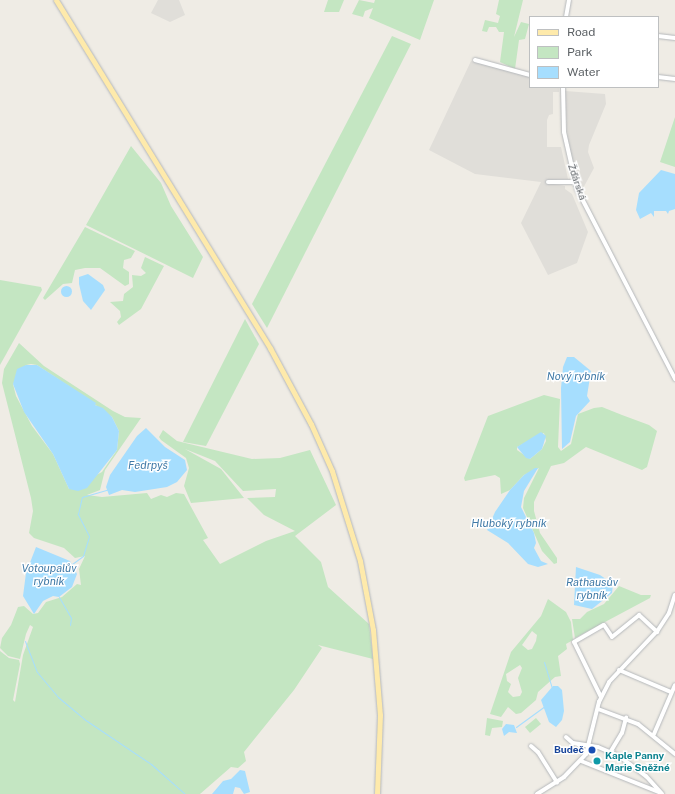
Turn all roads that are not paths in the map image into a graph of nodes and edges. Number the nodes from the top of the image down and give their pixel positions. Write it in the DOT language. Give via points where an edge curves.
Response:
graph roads {
  1 [pos="56,0"];
  2 [pos="569,0"];
  3 [pos="566,16"];
  4 [pos="659,36"];
  5 [pos="675,38"];
  6 [pos="475,60"];
  7 [pos="529,75"];
  8 [pos="659,77"];
  9 [pos="675,79"];
  10 [pos="562,88"];
  11 [pos="548,182"];
  12 [pos="575,182"];
  13 [pos="675,379"];
  14 [pos="675,595"];
  15 [pos="657,632"];
  16 [pos="619,670"];
  17 [pos="675,685"];
  18 [pos="671,692"];
  19 [pos="601,697"];
  20 [pos="598,709"];
  21 [pos="626,718"];
  22 [pos="654,734"];
  23 [pos="566,737"];
  24 [pos="531,746"];
  25 [pos="589,746"];
  26 [pos="611,751"];
  27 [pos="675,754"];
  28 [pos="581,760"];
  29 [pos="557,782"];
  30 [pos="660,793"];
  31 [pos="377,794"];
  32 [pos="537,794"];
  1 -- 31 [label="main road" via="273,354 311,424 332,471 360,561 373,630 380,715"];
  2 -- 3 [label="street"];
  4 -- 5 [label="street"];
  6 -- 7 [label="street" via="500,69"];
  8 -- 9 [label="street"];
  10 -- 12 [label="street, Žďárská" via="564,132"];
  11 -- 12 [label="street"];
  12 -- 13 [label="street, Žďárská"];
  14 -- 15 [label="street" via="669,613"];
  15 -- 16 [label="street"];
  15 -- 19 [label="street" via="639,615 612,637 604,625 574,642"];
  16 -- 18 [label="street"];
  16 -- 19 [label="street"];
  17 -- 18 [label="street"];
  18 -- 22 [label="street"];
  19 -- 20 [label="street"];
  20 -- 21 [label="street"];
  20 -- 25 [label="street"];
  21 -- 22 [label="street"];
  21 -- 26 [label="street" via="622,733"];
  22 -- 27 [label="street"];
  23 -- 25 [label="street" via="573,743"];
  24 -- 29 [label="street" via="538,752"];
  25 -- 26 [label="street"];
  25 -- 28 [label="street"];
  26 -- 30 [label="street" via="633,765"];
  28 -- 29 [label="street"];
  28 -- 30 [label="street"];
  29 -- 32 [label="street"];
}
